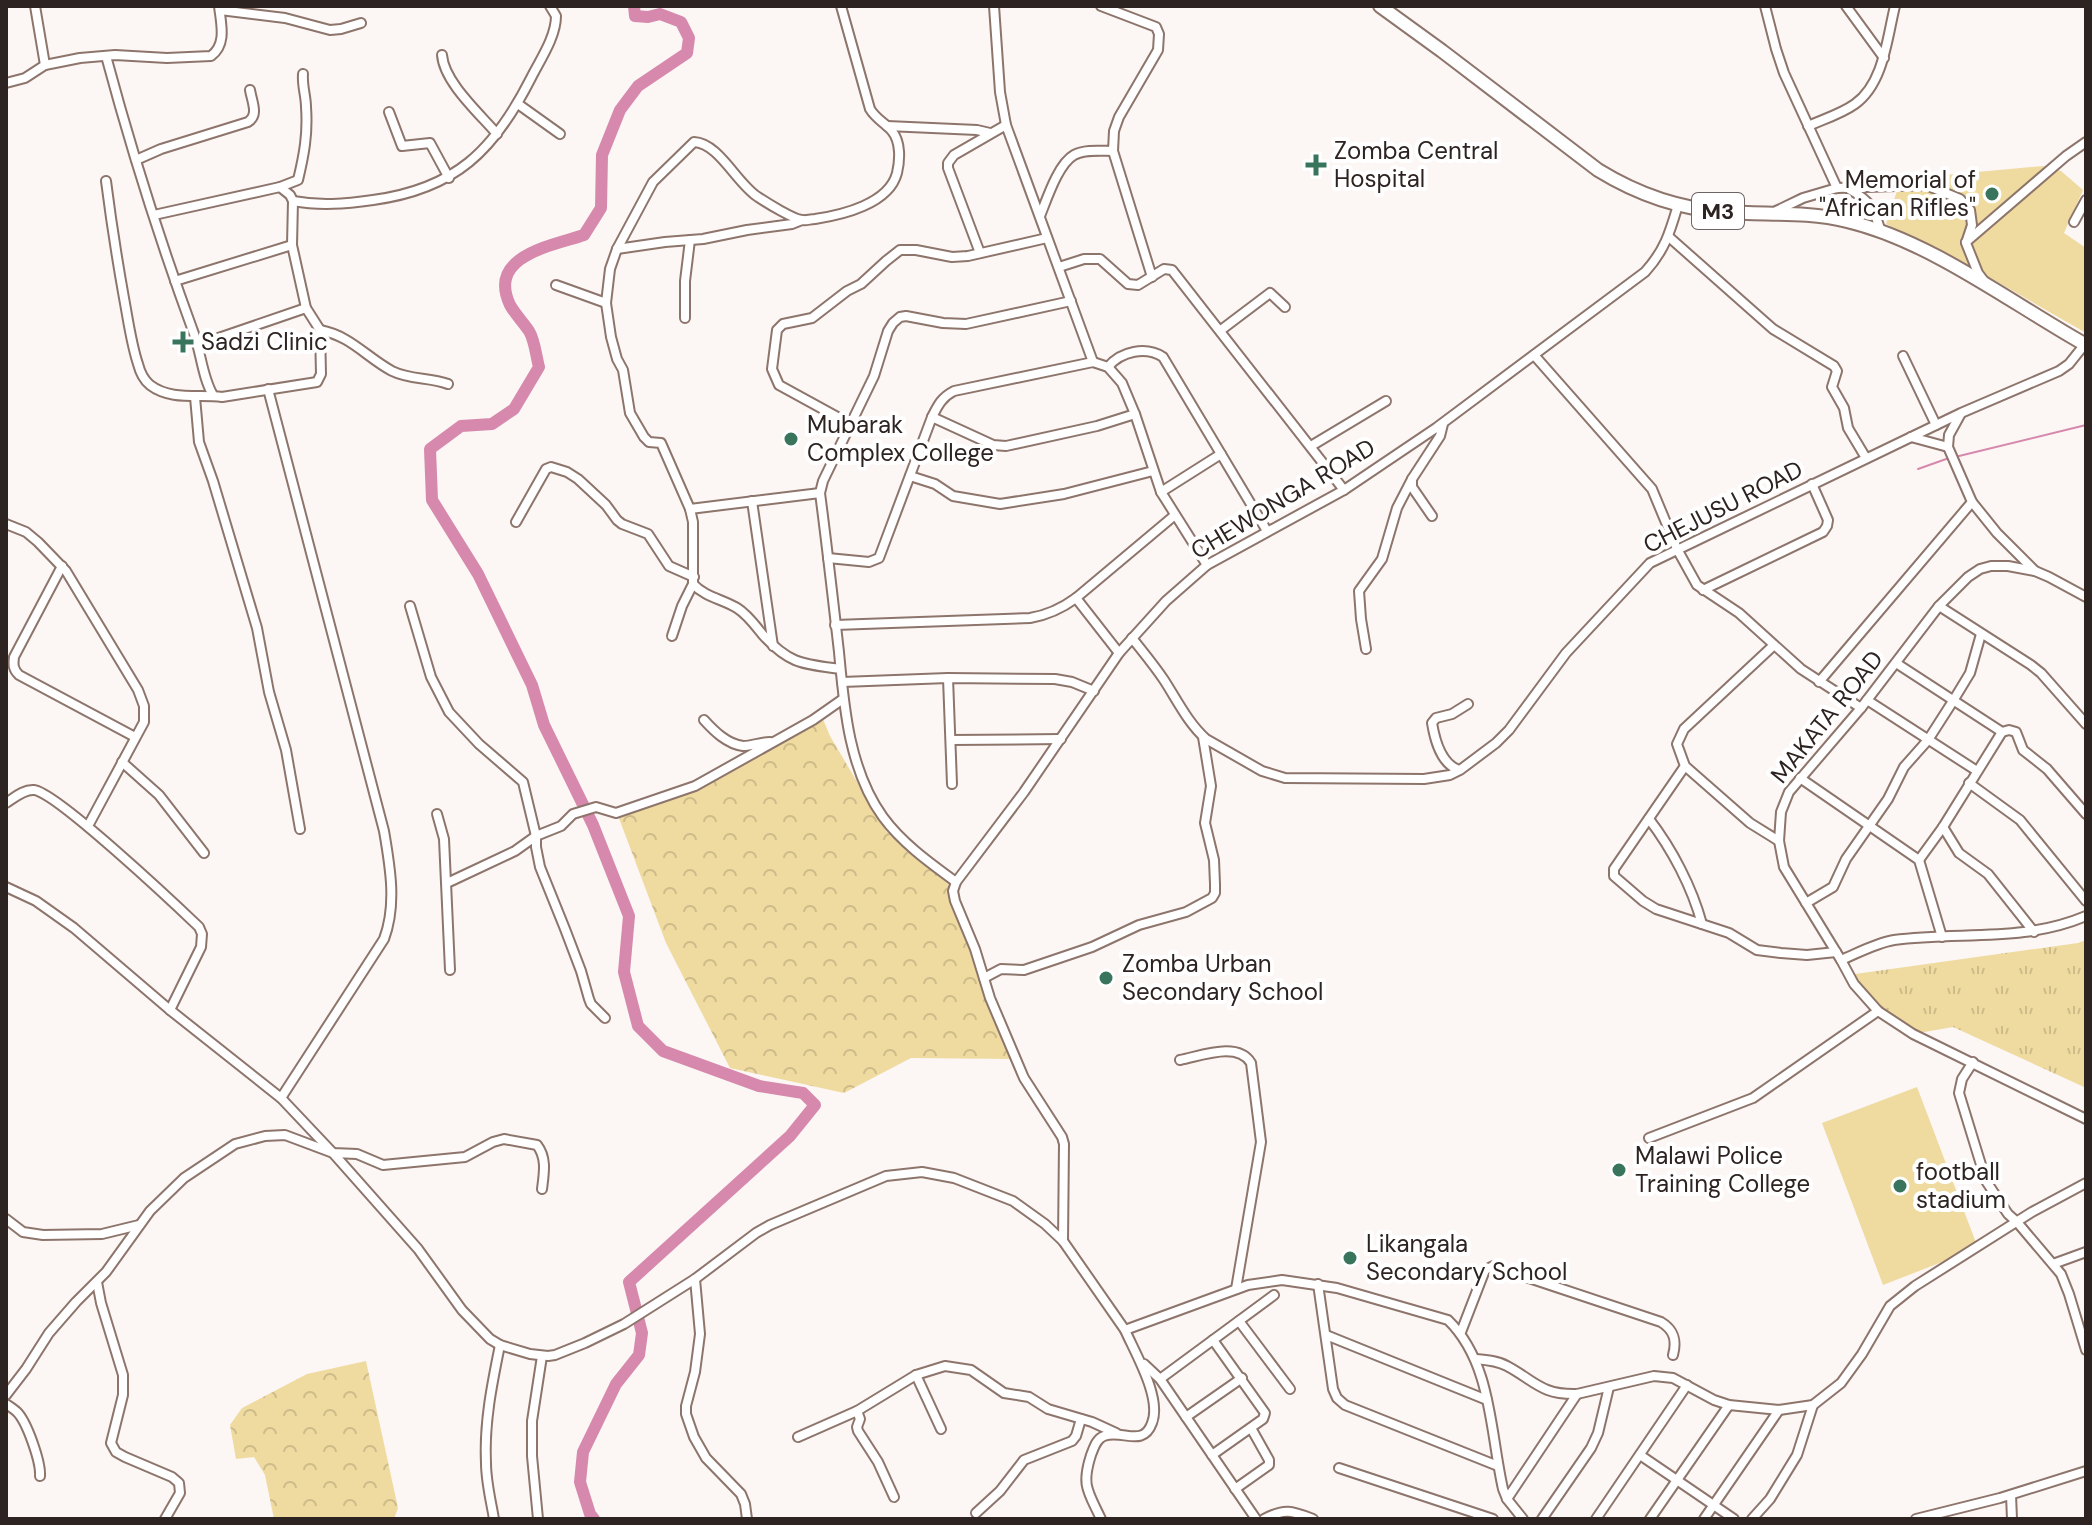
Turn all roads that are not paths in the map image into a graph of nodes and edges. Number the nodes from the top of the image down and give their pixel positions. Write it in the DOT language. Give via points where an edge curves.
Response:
graph roads {
  1 [pos="35,6"];
  2 [pos="550,6"];
  3 [pos="841,6"];
  4 [pos="994,6"];
  5 [pos="1101,6"];
  6 [pos="1380,6"];
  7 [pos="1765,6"];
  8 [pos="1846,6"];
  9 [pos="1895,6"];
  10 [pos="220,8"];
  11 [pos="361,23"];
  12 [pos="442,55"];
  13 [pos="106,56"];
  14 [pos="1884,58"];
  15 [pos="45,65"];
  16 [pos="303,74"];
  17 [pos="6,83"];
  18 [pos="250,90"];
  19 [pos="518,104"];
  20 [pos="389,112"];
  21 [pos="1006,125"];
  22 [pos="886,126"];
  23 [pos="1808,126"];
  24 [pos="990,133"];
  25 [pos="497,134"];
  26 [pos="560,134"];
  27 [pos="2086,142"];
  28 [pos="1113,151"];
  29 [pos="136,160"];
  30 [pos="449,178"];
  31 [pos="106,181"];
  32 [pos="280,187"];
  33 [pos="1837,188"];
  34 [pos="1848,188"];
  35 [pos="2086,200"];
  36 [pos="293,201"];
  37 [pos="1678,205"];
  38 [pos="1774,213"];
  39 [pos="154,215"];
  40 [pos="1039,217"];
  41 [pos="802,220"];
  42 [pos="2074,222"];
  43 [pos="1881,232"];
  44 [pos="1669,237"];
  45 [pos="1047,238"];
  46 [pos="690,240"];
  47 [pos="1966,243"];
  48 [pos="292,245"];
  49 [pos="617,249"];
  50 [pos="980,253"];
  51 [pos="1059,267"];
  52 [pos="1152,277"];
  53 [pos="175,281"];
  54 [pos="556,285"];
  55 [pos="1990,287"];
  56 [pos="1071,301"];
  57 [pos="606,303"];
  58 [pos="1285,307"];
  59 [pos="306,308"];
  60 [pos="685,318"];
  61 [pos="320,330"];
  62 [pos="1221,330"];
  63 [pos="198,345"];
  64 [pos="2085,345"];
  65 [pos="1534,355"];
  66 [pos="1903,356"];
  67 [pos="1093,362"];
  68 [pos="1108,367"];
  69 [pos="448,384"];
  70 [pos="268,389"];
  71 [pos="213,395"];
  72 [pos="195,397"];
  73 [pos="1386,401"];
  74 [pos="1961,413"];
  75 [pos="1135,414"];
  76 [pos="932,417"];
  77 [pos="1443,423"];
  78 [pos="852,425"];
  79 [pos="1936,425"];
  80 [pos="1911,437"];
  81 [pos="1413,444"];
  82 [pos="1311,446"];
  83 [pos="1948,447"];
  84 [pos="1221,454"];
  85 [pos="1866,458"];
  86 [pos="1422,461"];
  87 [pos="1153,471"];
  88 [pos="910,476"];
  89 [pos="1412,479"];
  90 [pos="1812,484"];
  91 [pos="1344,490"];
  92 [pos="1161,492"];
  93 [pos="820,493"];
  94 [pos="752,501"];
  95 [pos="1972,502"];
  96 [pos="690,509"];
  97 [pos="1175,515"];
  98 [pos="1432,516"];
  99 [pos="516,522"];
  100 [pos="6,524"];
  101 [pos="1267,531"];
  102 [pos="1677,549"];
  103 [pos="828,558"];
  104 [pos="1207,565"];
  105 [pos="62,566"];
  106 [pos="2035,571"];
  107 [pos="694,580"];
  108 [pos="1703,590"];
  109 [pos="2086,597"];
  110 [pos="1076,598"];
  111 [pos="410,606"];
  112 [pos="1939,606"];
  113 [pos="835,625"];
  114 [pos="1981,634"];
  115 [pos="672,636"];
  116 [pos="1132,638"];
  117 [pos="1774,645"];
  118 [pos="773,646"];
  119 [pos="1366,649"];
  120 [pos="1119,653"];
  121 [pos="1896,663"];
  122 [pos="840,669"];
  123 [pos="948,678"];
  124 [pos="842,682"];
  125 [pos="1819,682"];
  126 [pos="1094,691"];
  127 [pos="843,699"];
  128 [pos="1867,700"];
  129 [pos="1953,701"];
  130 [pos="1468,704"];
  131 [pos="1861,708"];
  132 [pos="704,720"];
  133 [pos="2086,724"];
  134 [pos="2002,732"];
  135 [pos="135,737"];
  136 [pos="1203,737"];
  137 [pos="1061,739"];
  138 [pos="951,740"];
  139 [pos="1928,740"];
  140 [pos="775,742"];
  141 [pos="122,762"];
  142 [pos="1685,766"];
  143 [pos="1460,770"];
  144 [pos="1977,771"];
  145 [pos="1800,778"];
  146 [pos="1969,783"];
  147 [pos="952,784"];
  148 [pos="6,803"];
  149 [pos="437,814"];
  150 [pos="2086,814"];
  151 [pos="1649,819"];
  152 [pos="1868,825"];
  153 [pos="88,826"];
  154 [pos="1943,827"];
  155 [pos="300,829"];
  156 [pos="536,836"];
  157 [pos="1779,841"];
  158 [pos="204,853"];
  159 [pos="1919,860"];
  160 [pos="956,882"];
  161 [pos="447,883"];
  162 [pos="6,887"];
  163 [pos="2086,901"];
  164 [pos="1806,903"];
  165 [pos="2086,916"];
  166 [pos="1702,924"];
  167 [pos="2034,932"];
  168 [pos="1942,937"];
  169 [pos="1839,956"];
  170 [pos="450,970"];
  171 [pos="984,978"];
  172 [pos="170,1010"];
  173 [pos="1878,1011"];
  174 [pos="605,1018"];
  175 [pos="1180,1060"];
  176 [pos="1973,1062"];
  177 [pos="281,1098"];
  178 [pos="2086,1119"];
  179 [pos="1649,1138"];
  180 [pos="333,1153"];
  181 [pos="2086,1183"];
  182 [pos="542,1189"];
  183 [pos="6,1219"];
  184 [pos="2017,1222"];
  185 [pos="139,1225"];
  186 [pos="1063,1241"];
  187 [pos="2086,1252"];
  188 [pos="2053,1264"];
  189 [pos="695,1279"];
  190 [pos="97,1282"];
  191 [pos="1318,1284"];
  192 [pos="1236,1289"];
  193 [pos="1274,1295"];
  194 [pos="1239,1321"];
  195 [pos="1125,1330"];
  196 [pos="1461,1332"];
  197 [pos="1326,1335"];
  198 [pos="1213,1340"];
  199 [pos="500,1345"];
  200 [pos="2086,1350"];
  201 [pos="1673,1355"];
  202 [pos="542,1356"];
  203 [pos="1139,1357"];
  204 [pos="1476,1359"];
  205 [pos="916,1375"];
  206 [pos="1242,1378"];
  207 [pos="1160,1379"];
  208 [pos="1687,1385"];
  209 [pos="1609,1387"];
  210 [pos="1290,1389"];
  211 [pos="1577,1394"];
  212 [pos="6,1395"];
  213 [pos="1487,1400"];
  214 [pos="6,1404"];
  215 [pos="1729,1405"];
  216 [pos="1813,1405"];
  217 [pos="1779,1410"];
  218 [pos="857,1411"];
  219 [pos="1186,1417"];
  220 [pos="1081,1419"];
  221 [pos="1251,1428"];
  222 [pos="941,1429"];
  223 [pos="1116,1433"];
  224 [pos="798,1437"];
  225 [pos="1212,1455"];
  226 [pos="1640,1455"];
  227 [pos="1498,1466"];
  228 [pos="1339,1468"];
  229 [pos="2086,1471"];
  230 [pos="40,1476"];
  231 [pos="1677,1480"];
  232 [pos="1235,1489"];
  233 [pos="2011,1495"];
  234 [pos="894,1497"];
  235 [pos="1507,1499"];
  236 [pos="1714,1505"];
  237 [pos="976,1513"];
  238 [pos="165,1519"];
  239 [pos="494,1519"];
  240 [pos="538,1519"];
  241 [pos="747,1519"];
  242 [pos="1101,1519"];
  243 [pos="1256,1519"];
  244 [pos="1264,1519"];
  245 [pos="1313,1519"];
  246 [pos="1493,1519"];
  247 [pos="1523,1519"];
  248 [pos="1542,1519"];
  249 [pos="1596,1519"];
  250 [pos="1650,1519"];
  251 [pos="1704,1519"];
  252 [pos="1734,1519"];
  253 [pos="1752,1519"];
  254 [pos="1916,1519"];
  255 [pos="2012,1519"];
  1 -- 15 [label="street"];
  2 -- 19 [label="street" via="556,16 552,34"];
  3 -- 22 [label="street" via="870,109"];
  4 -- 21 [label="street"];
  5 -- 28 [label="street" via="1152,25 1159,34 1158,50 1119,117"];
  6 -- 37 [label="highway, M3" via="1598,170"];
  7 -- 23 [label="street" via="1784,73"];
  8 -- 14 [label="street"];
  9 -- 14 [label="street"];
  10 -- 11 [label="street" via="330,30"];
  10 -- 13 [label="street" via="222,41 211,56"];
  12 -- 25 [label="street" via="454,85"];
  13 -- 15 [label="street"];
  13 -- 29 [label="street"];
  14 -- 23 [label="street" via="1860,100"];
  15 -- 17 [label="street"];
  16 -- 32 [label="street" via="306,148 298,180"];
  18 -- 29 [label="street" via="253,119"];
  19 -- 25 [label="street"];
  19 -- 26 [label="street"];
  20 -- 30 [label="street" via="402,146 430,143"];
  21 -- 24 [label="street"];
  21 -- 40 [label="street"];
  22 -- 24 [label="street"];
  22 -- 41 [label="street" via="898,142 897,175 891,187 853,211"];
  23 -- 33 [label="street"];
  24 -- 50 [label="street" via="948,163"];
  25 -- 30 [label="street"];
  27 -- 47 [label="street"];
  28 -- 40 [label="street" via="1074,155"];
  28 -- 52 [label="street"];
  29 -- 39 [label="street"];
  30 -- 36 [label="street" via="391,197 330,205"];
  31 -- 72 [label="street" via="137,363 155,388"];
  32 -- 36 [label="street"];
  32 -- 39 [label="street"];
  33 -- 34 [label="street"];
  33 -- 38 [label="street"];
  34 -- 43 [label="street" via="1866,198"];
  34 -- 47 [label="street" via="1926,185 1945,192 1970,210"];
  35 -- 42 [label="street"];
  36 -- 48 [label="street"];
  37 -- 38 [label="highway, M3"];
  37 -- 44 [label="street, CHEWONGA ROAD"];
  38 -- 43 [label="highway, M3" via="1827,217"];
  39 -- 53 [label="street"];
  40 -- 45 [label="street"];
  41 -- 46 [label="street"];
  41 -- 49 [label="street" via="749,191 710,147 694,142 653,182"];
  43 -- 55 [label="highway, M3"];
  44 -- 65 [label="street, CHEWONGA ROAD" via="1645,272"];
  44 -- 85 [label="street" via="1773,329 1834,366 1832,387"];
  45 -- 50 [label="street"];
  45 -- 51 [label="street"];
  46 -- 49 [label="street"];
  46 -- 60 [label="street"];
  47 -- 55 [label="street"];
  48 -- 53 [label="street"];
  48 -- 59 [label="street"];
  49 -- 57 [label="street"];
  50 -- 78 [label="street" via="952,257 900,250 812,318 777,330 772,369 779,385"];
  51 -- 52 [label="street" via="1094,258 1128,284"];
  51 -- 56 [label="street"];
  52 -- 62 [label="street" via="1172,270"];
  53 -- 63 [label="street"];
  54 -- 57 [label="street"];
  55 -- 64 [label="highway, M3"];
  56 -- 67 [label="street"];
  56 -- 78 [label="street" via="966,324 900,317 888,331"];
  57 -- 96 [label="street" via="630,413 649,442 661,443"];
  58 -- 62 [label="street" via="1270,293"];
  59 -- 61 [label="street"];
  59 -- 63 [label="street"];
  61 -- 69 [label="street" via="353,343 396,373"];
  61 -- 70 [label="street" via="317,382"];
  62 -- 82 [label="street"];
  63 -- 71 [label="street"];
  64 -- 74 [label="street, CHEJUSU ROAD" via="2059,371"];
  65 -- 77 [label="street, CHEWONGA ROAD"];
  65 -- 102 [label="street" via="1646,481"];
  66 -- 79 [label="street"];
  67 -- 68 [label="street"];
  67 -- 76 [label="street" via="954,391 939,402"];
  68 -- 75 [label="street" via="1122,383"];
  68 -- 84 [label="street" via="1130,353 1163,357"];
  70 -- 71 [label="street"];
  70 -- 177 [label="street" via="384,831 391,893 384,939"];
  71 -- 72 [label="street"];
  72 -- 155 [label="street" via="199,442 257,628"];
  73 -- 82 [label="street"];
  74 -- 79 [label="street, CHEJUSU ROAD"];
  74 -- 83 [label="street"];
  75 -- 76 [label="street" via="1006,446"];
  75 -- 87 [label="street"];
  76 -- 88 [label="street"];
  77 -- 81 [label="street, CHEWONGA ROAD"];
  77 -- 86 [label="street"];
  78 -- 93 [label="street"];
  79 -- 80 [label="street, CHEJUSU ROAD"];
  80 -- 83 [label="street"];
  80 -- 85 [label="street, CHEJUSU ROAD"];
  81 -- 86 [label="street"];
  81 -- 91 [label="street, CHEWONGA ROAD"];
  82 -- 91 [label="street"];
  83 -- 95 [label="street"];
  84 -- 92 [label="street"];
  84 -- 101 [label="street"];
  85 -- 90 [label="street, CHEJUSU ROAD"];
  86 -- 89 [label="street"];
  87 -- 88 [label="street" via="1000,504 953,496"];
  87 -- 92 [label="street"];
  88 -- 103 [label="street" via="879,558"];
  89 -- 98 [label="street"];
  89 -- 119 [label="street" via="1382,559 1359,591"];
  90 -- 102 [label="street, CHEJUSU ROAD"];
  90 -- 108 [label="street" via="1828,520 1823,532"];
  91 -- 101 [label="street, CHEWONGA ROAD"];
  92 -- 97 [label="street"];
  93 -- 94 [label="street"];
  93 -- 103 [label="street"];
  94 -- 96 [label="street"];
  94 -- 118 [label="street"];
  95 -- 106 [label="street"];
  95 -- 125 [label="street"];
  96 -- 107 [label="street"];
  97 -- 104 [label="street"];
  97 -- 110 [label="street"];
  99 -- 107 [label="street" via="546,469 558,469 578,479 617,520 648,534 669,566"];
  100 -- 105 [label="street" via="26,532"];
  101 -- 104 [label="street, CHEWONGA ROAD"];
  102 -- 108 [label="street"];
  102 -- 143 [label="street, CHEJUSU ROAD" via="1644,568 1566,653 1509,730"];
  103 -- 113 [label="street"];
  104 -- 116 [label="street, CHEWONGA ROAD"];
  105 -- 135 [label="street" via="144,706 145,717"];
  105 -- 135 [label="street" via="14,657 15,670"];
  106 -- 109 [label="street, MAKATA ROAD"];
  106 -- 112 [label="street, MAKATA ROAD" via="2001,565 1980,569"];
  107 -- 115 [label="street"];
  107 -- 118 [label="street" via="702,592 745,614"];
  108 -- 117 [label="street"];
  110 -- 113 [label="street" via="1061,609 1030,618"];
  110 -- 120 [label="street"];
  111 -- 156 [label="street" via="441,700 457,722 523,782"];
  112 -- 114 [label="street"];
  112 -- 121 [label="street, MAKATA ROAD"];
  113 -- 122 [label="street"];
  114 -- 129 [label="street" via="1970,673"];
  114 -- 133 [label="street" via="2041,673"];
  116 -- 120 [label="street, CHEWONGA ROAD"];
  116 -- 136 [label="street"];
  117 -- 125 [label="street"];
  117 -- 142 [label="street" via="1684,729 1677,744"];
  118 -- 122 [label="street" via="797,662"];
  120 -- 126 [label="street, CHEWONGA ROAD"];
  121 -- 128 [label="street, MAKATA ROAD"];
  121 -- 129 [label="street"];
  122 -- 124 [label="street"];
  123 -- 124 [label="street"];
  123 -- 126 [label="street" via="1055,679"];
  123 -- 138 [label="street"];
  124 -- 127 [label="street"];
  125 -- 131 [label="street"];
  126 -- 137 [label="street, CHEWONGA ROAD"];
  127 -- 140 [label="street"];
  127 -- 160 [label="street" via="855,754 877,807 898,835"];
  128 -- 131 [label="street, MAKATA ROAD"];
  128 -- 139 [label="street"];
  129 -- 134 [label="street"];
  129 -- 139 [label="street"];
  130 -- 143 [label="street" via="1432,723 1447,764"];
  131 -- 145 [label="street, MAKATA ROAD"];
  132 -- 140 [label="street" via="735,744"];
  134 -- 144 [label="street"];
  134 -- 150 [label="street" via="2016,732 2023,750"];
  135 -- 141 [label="street"];
  136 -- 143 [label="street, CHEJUSU ROAD" via="1277,777 1424,779"];
  136 -- 171 [label="street" via="1211,786 1205,823 1214,867 1212,898 1092,947"];
  137 -- 138 [label="street"];
  137 -- 160 [label="street, CHEWONGA ROAD"];
  138 -- 147 [label="street"];
  139 -- 144 [label="street"];
  139 -- 152 [label="street" via="1904,767"];
  140 -- 156 [label="street" via="695,786 616,813 591,808"];
  141 -- 153 [label="street"];
  141 -- 158 [label="street" via="159,795"];
  142 -- 151 [label="street"];
  142 -- 157 [label="street" via="1750,823"];
  144 -- 146 [label="street"];
  145 -- 152 [label="street"];
  145 -- 157 [label="street, MAKATA ROAD" via="1785,799"];
  146 -- 154 [label="street"];
  146 -- 163 [label="street" via="2020,820"];
  148 -- 153 [label="street" via="37,791"];
  149 -- 161 [label="street"];
  151 -- 166 [label="street" via="1689,889"];
  151 -- 166 [label="street" via="1614,876 1656,909"];
  152 -- 159 [label="street"];
  152 -- 164 [label="street" via="1833,887"];
  153 -- 172 [label="street" via="201,930 203,942"];
  154 -- 159 [label="street"];
  154 -- 167 [label="street" via="1959,853 1988,874"];
  156 -- 161 [label="street"];
  156 -- 174 [label="street" via="540,867 589,999"];
  157 -- 164 [label="street, MAKATA ROAD" via="1784,867"];
  159 -- 168 [label="street"];
  160 -- 171 [label="street" via="953,895"];
  161 -- 170 [label="street"];
  162 -- 172 [label="street" via="74,928"];
  164 -- 169 [label="street, MAKATA ROAD"];
  165 -- 167 [label="street"];
  166 -- 169 [label="street" via="1757,950"];
  167 -- 168 [label="street"];
  168 -- 169 [label="street" via="1891,941"];
  169 -- 173 [label="street, MAKATA ROAD"];
  171 -- 186 [label="street" via="1024,1078 1062,1137"];
  172 -- 177 [label="street"];
  173 -- 176 [label="street, MAKATA ROAD"];
  173 -- 179 [label="street" via="1753,1098"];
  175 -- 192 [label="street" via="1233,1050 1251,1063 1261,1142"];
  176 -- 178 [label="street, MAKATA ROAD"];
  176 -- 184 [label="street" via="1959,1093 1986,1181"];
  177 -- 180 [label="street"];
  180 -- 182 [label="street" via="357,1154 383,1165 465,1157 498,1140 527,1142 537,1145 543,1157"];
  180 -- 185 [label="street" via="285,1135 241,1141 184,1178"];
  180 -- 199 [label="street" via="418,1249 462,1310"];
  181 -- 184 [label="street"];
  183 -- 185 [label="street" via="23,1232 43,1235 102,1234"];
  184 -- 188 [label="street"];
  184 -- 216 [label="street" via="1890,1306 1841,1383"];
  185 -- 190 [label="street"];
  186 -- 189 [label="street" via="1013,1201 930,1173 898,1173 770,1225"];
  186 -- 195 [label="street"];
  187 -- 188 [label="street"];
  188 -- 200 [label="street" via="2066,1284"];
  189 -- 202 [label="street" via="624,1324 574,1348"];
  189 -- 241 [label="street" via="700,1334 686,1414 706,1458 741,1494"];
  190 -- 212 [label="street" via="49,1333"];
  190 -- 238 [label="street" via="123,1367 123,1395 111,1443 116,1452 179,1483 180,1493"];
  191 -- 192 [label="street" via="1282,1280"];
  191 -- 196 [label="street" via="1448,1320"];
  191 -- 197 [label="street"];
  192 -- 195 [label="street"];
  193 -- 194 [label="street"];
  194 -- 198 [label="street"];
  194 -- 210 [label="street"];
  195 -- 203 [label="street"];
  196 -- 201 [label="street" via="1485,1270 1493,1266 1661,1322 1673,1334"];
  196 -- 204 [label="street"];
  197 -- 213 [label="street"];
  197 -- 227 [label="street" via="1333,1389 1345,1405"];
  198 -- 206 [label="street"];
  198 -- 207 [label="street"];
  199 -- 202 [label="street"];
  199 -- 239 [label="street" via="486,1436"];
  202 -- 240 [label="street" via="532,1421"];
  203 -- 207 [label="street"];
  203 -- 223 [label="street" via="1153,1421 1138,1437"];
  204 -- 211 [label="street" via="1506,1365 1536,1386"];
  204 -- 213 [label="street"];
  205 -- 218 [label="street"];
  205 -- 220 [label="street" via="945,1366 968,1369 1007,1394 1029,1397"];
  205 -- 222 [label="street"];
  206 -- 219 [label="street"];
  206 -- 221 [label="street" via="1265,1413"];
  207 -- 219 [label="street"];
  208 -- 209 [label="street" via="1654,1376"];
  208 -- 215 [label="street"];
  208 -- 226 [label="street"];
  209 -- 211 [label="street"];
  209 -- 248 [label="street" via="1591,1448"];
  211 -- 235 [label="street"];
  213 -- 227 [label="street"];
  214 -- 230 [label="street" via="24,1422"];
  215 -- 217 [label="street"];
  215 -- 231 [label="street"];
  216 -- 217 [label="street"];
  216 -- 253 [label="street" via="1797,1455"];
  217 -- 236 [label="street"];
  218 -- 224 [label="street"];
  218 -- 234 [label="street" via="858,1431"];
  219 -- 225 [label="street"];
  220 -- 223 [label="street"];
  220 -- 237 [label="street" via="1072,1441 1024,1460"];
  221 -- 225 [label="street"];
  221 -- 232 [label="street" via="1269,1465"];
  223 -- 242 [label="street" via="1095,1444 1084,1476"];
  225 -- 232 [label="street"];
  226 -- 231 [label="street"];
  226 -- 249 [label="street"];
  227 -- 235 [label="street"];
  228 -- 246 [label="street"];
  229 -- 233 [label="street"];
  231 -- 236 [label="street"];
  231 -- 250 [label="street"];
  232 -- 243 [label="street"];
  233 -- 254 [label="street"];
  233 -- 255 [label="street"];
  235 -- 247 [label="street"];
  236 -- 251 [label="street"];
  236 -- 252 [label="street"];
  244 -- 245 [label="street" via="1279,1511"];
}
